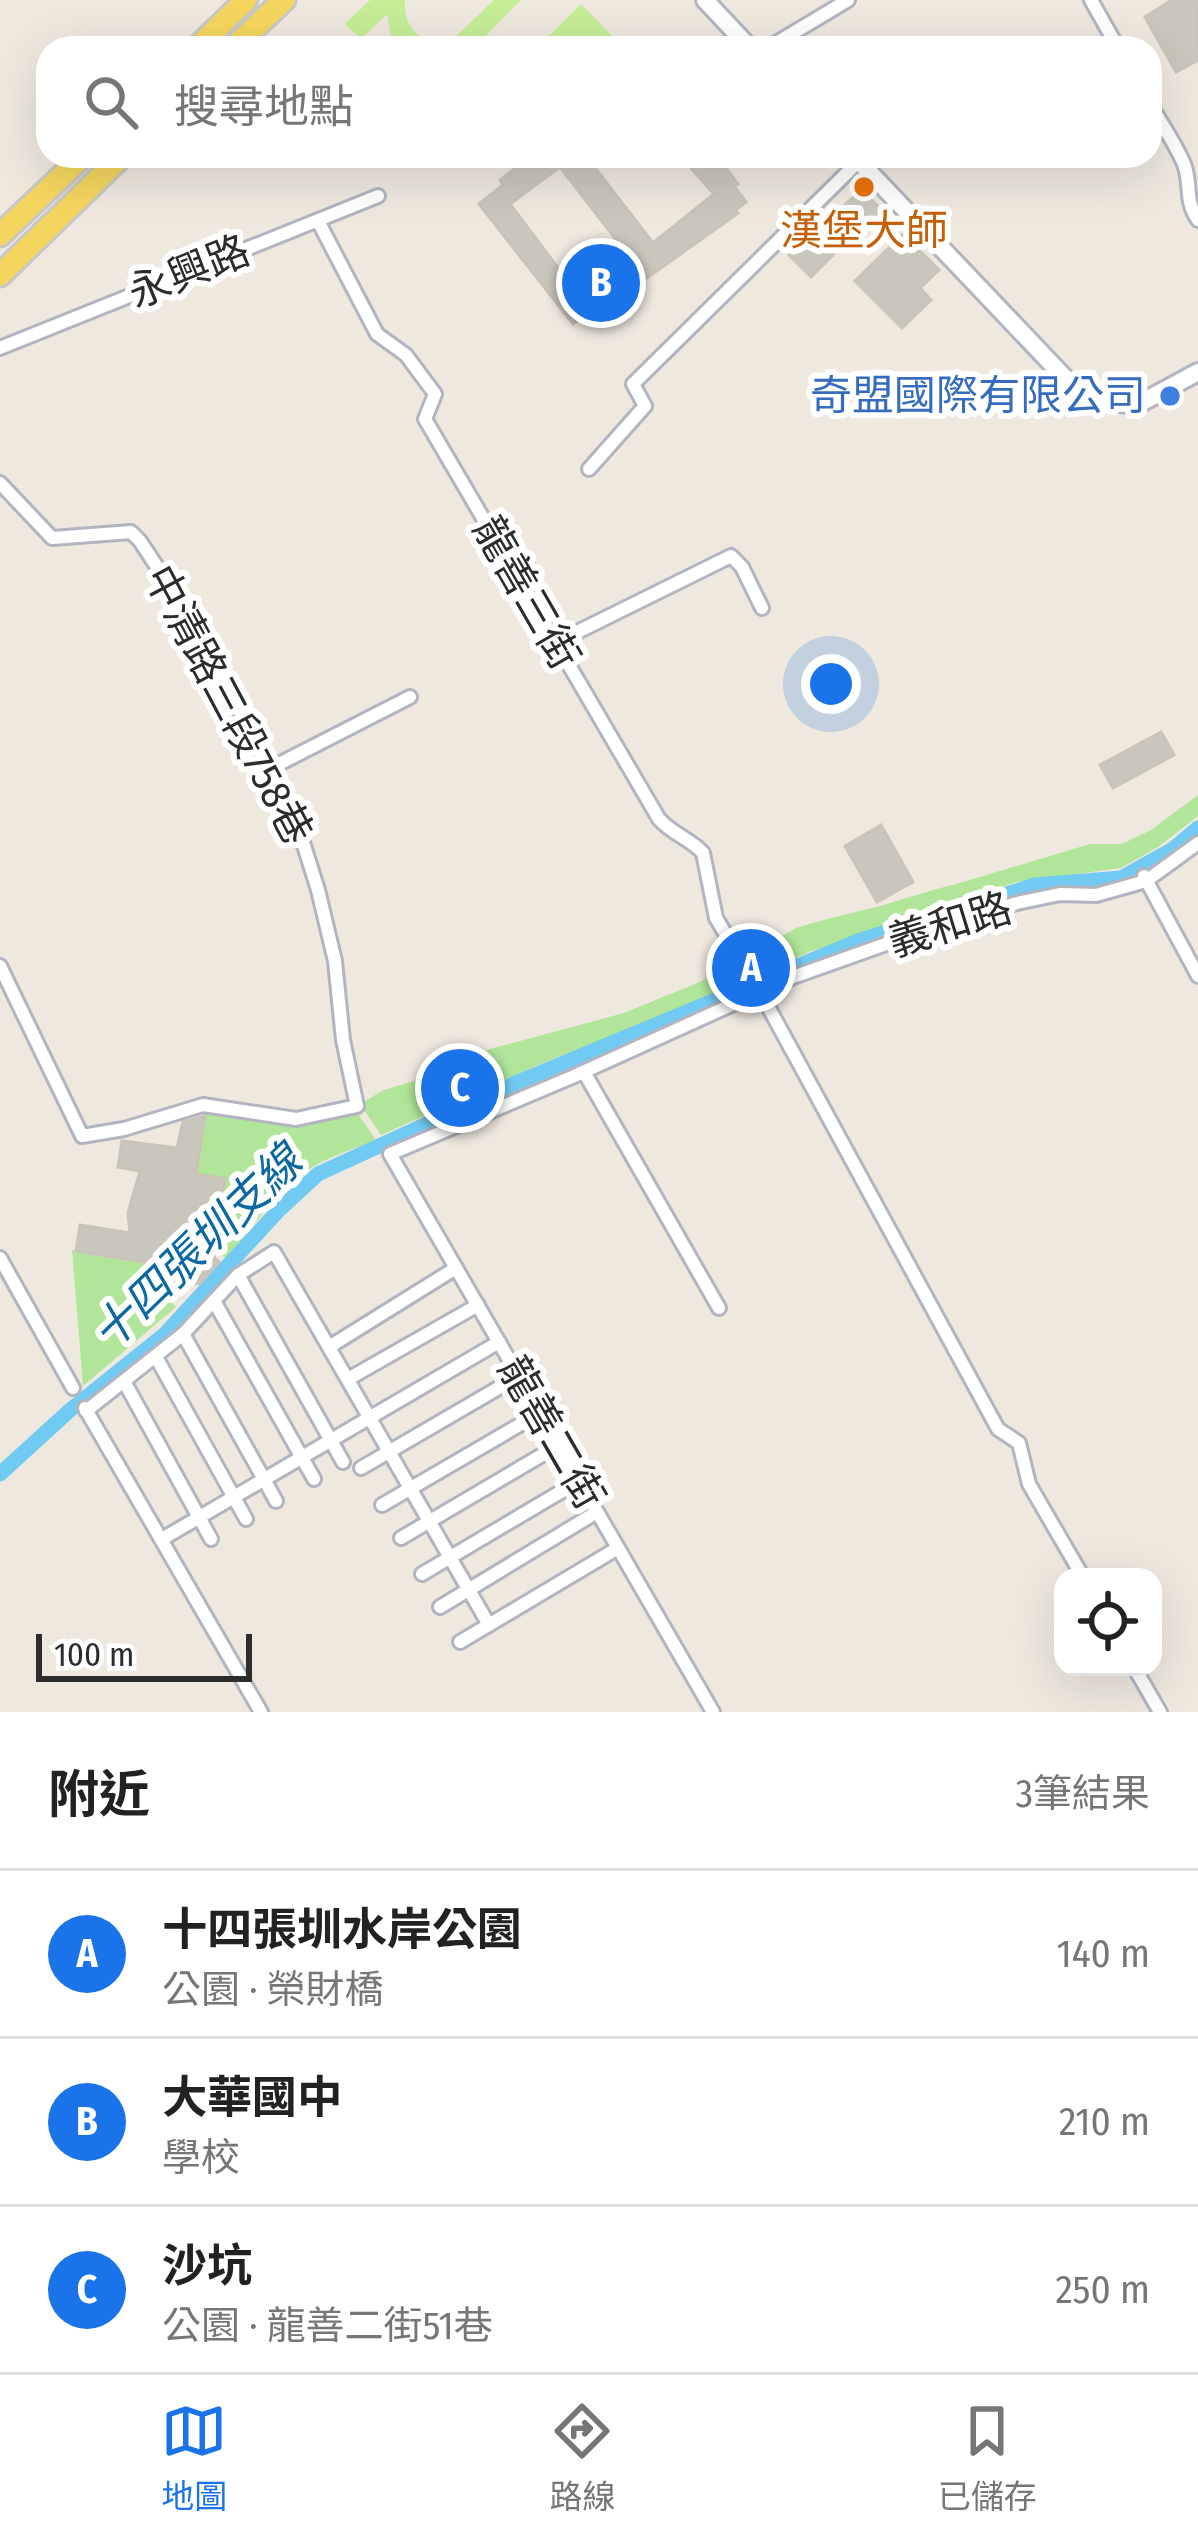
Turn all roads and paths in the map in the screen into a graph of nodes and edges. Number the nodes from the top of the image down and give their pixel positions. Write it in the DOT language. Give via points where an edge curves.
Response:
graph roads {
  1 [pos="246,0"];
  2 [pos="284,0"];
  3 [pos="705,0"];
  4 [pos="848,0"];
  5 [pos="1091,0"];
  6 [pos="209,36"];
  7 [pos="246,36"];
  8 [pos="739,36"];
  9 [pos="788,36"];
  10 [pos="1111,36"];
  11 [pos="1162,125"];
  12 [pos="70,168"];
  13 [pos="110,168"];
  14 [pos="846,168"];
  15 [pos="866,168"];
  16 [pos="378,196"];
  17 [pos="318,220"];
  18 [pos="1198,220"];
  19 [pos="0,235"];
  20 [pos="0,275"];
  21 [pos="0,347"];
  22 [pos="1198,372"];
  23 [pos="589,470"];
  24 [pos="0,483"];
  25 [pos="762,608"];
  26 [pos="555,644"];
  27 [pos="410,697"];
  28 [pos="269,769"];
  29 [pos="1198,843"];
  30 [pos="1144,878"];
  31 [pos="0,966"];
  32 [pos="1198,976"];
  33 [pos="760,991"];
  34 [pos="584,1072"];
  35 [pos="390,1154"];
  36 [pos="0,1258"];
  37 [pos="456,1268"];
  38 [pos="238,1275"];
  39 [pos="214,1301"];
  40 [pos="478,1305"];
  41 [pos="719,1308"];
  42 [pos="183,1334"];
  43 [pos="499,1342"];
  44 [pos="329,1347"];
  45 [pos="156,1357"];
  46 [pos="519,1376"];
  47 [pos="348,1379"];
  48 [pos="125,1383"];
  49 [pos="73,1388"];
  50 [pos="540,1413"];
  51 [pos="370,1418"];
  52 [pos="331,1440"];
  53 [pos="559,1445"];
  54 [pos="389,1451"];
  55 [pos="302,1457"];
  56 [pos="343,1462"];
  57 [pos="361,1468"];
  58 [pos="314,1479"];
  59 [pos="264,1480"];
  60 [pos="579,1481"];
  61 [pos="410,1488"];
  62 [pos="234,1497"];
  63 [pos="275,1501"];
  64 [pos="382,1504"];
  65 [pos="597,1512"];
  66 [pos="199,1517"];
  67 [pos="246,1519"];
  68 [pos="430,1521"];
  69 [pos="401,1538"];
  70 [pos="161,1539"];
  71 [pos="212,1539"];
  72 [pos="618,1548"];
  73 [pos="451,1557"];
  74 [pos="1078,1568"];
  75 [pos="422,1574"];
  76 [pos="469,1589"];
  77 [pos="440,1607"];
  78 [pos="490,1625"];
  79 [pos="460,1642"];
  80 [pos="1139,1676"];
  81 [pos="261,1712"];
  82 [pos="712,1712"];
  83 [pos="1160,1712"];
  1 -- 6 [label="main road"];
  2 -- 7 [label="main road"];
  3 -- 8 [label="street"];
  4 -- 9 [label="street"];
  5 -- 10 [label="street"];
  11 -- 18 [label="street" via="1184,163"];
  12 -- 19 [label="main road"];
  13 -- 20 [label="main road"];
  14 -- 23 [label="street" via="633,384 645,406"];
  15 -- 22 [label="street" via="1084,398 1137,405"];
  16 -- 17 [label="street, 永興路"];
  17 -- 21 [label="street, 永興路"];
  17 -- 26 [label="street, 龍善三街" via="377,334 436,394 424,419"];
  24 -- 28 [label="street, 中清路三段758巷" via="52,538 131,532 140,541"];
  25 -- 26 [label="street" via="731,556"];
  26 -- 33 [label="street, 龍善三街" via="659,819 703,854 716,918"];
  27 -- 28 [label="street"];
  28 -- 31 [label="street, 中清路三段758巷" via="295,817 318,890 357,1106 296,1119 203,1105 82,1136"];
  29 -- 30 [label="street, 義和路"];
  30 -- 32 [label="street"];
  30 -- 33 [label="street, 義和路" via="1096,895 1017,903"];
  33 -- 34 [label="street, 義和路"];
  33 -- 74 [label="street" via="998,1429 1019,1443 1029,1484"];
  34 -- 35 [label="street, 義和路"];
  34 -- 41 [label="street"];
  35 -- 37 [label="street, 龍善二街"];
  36 -- 49 [label="street"];
  37 -- 40 [label="street, 龍善二街"];
  37 -- 44 [label="street"];
  38 -- 39 [label="street"];
  38 -- 44 [label="street" via="274,1252"];
  38 -- 52 [label="street"];
  39 -- 42 [label="street"];
  39 -- 55 [label="street"];
  40 -- 43 [label="street, 龍善二街"];
  40 -- 47 [label="street"];
  42 -- 45 [label="street"];
  42 -- 59 [label="street"];
  43 -- 46 [label="street, 龍善二街"];
  43 -- 51 [label="street"];
  44 -- 47 [label="street"];
  45 -- 48 [label="street"];
  45 -- 62 [label="street"];
  46 -- 50 [label="street, 龍善二街"];
  46 -- 54 [label="street"];
  47 -- 51 [label="street"];
  48 -- 66 [label="street"];
  48 -- 70 [label="street" via="85,1409"];
  50 -- 53 [label="street, 龍善二街"];
  50 -- 61 [label="street"];
  51 -- 52 [label="street"];
  51 -- 54 [label="street"];
  52 -- 55 [label="street"];
  52 -- 56 [label="street"];
  53 -- 60 [label="street, 龍善二街"];
  53 -- 68 [label="street"];
  54 -- 57 [label="street"];
  54 -- 61 [label="street"];
  55 -- 58 [label="street"];
  55 -- 59 [label="street"];
  59 -- 62 [label="street"];
  59 -- 63 [label="street"];
  60 -- 65 [label="street, 龍善二街"];
  60 -- 73 [label="street"];
  61 -- 64 [label="street"];
  61 -- 68 [label="street"];
  62 -- 66 [label="street"];
  62 -- 67 [label="street"];
  65 -- 72 [label="street, 龍善二街"];
  65 -- 76 [label="street"];
  66 -- 70 [label="street"];
  66 -- 71 [label="street"];
  68 -- 69 [label="street"];
  68 -- 73 [label="street"];
  70 -- 81 [label="street"];
  72 -- 78 [label="street"];
  72 -- 82 [label="street, 龍善二街"];
  73 -- 75 [label="street"];
  73 -- 76 [label="street"];
  76 -- 77 [label="street"];
  76 -- 78 [label="street"];
  78 -- 79 [label="street"];
  80 -- 83 [label="street"];
}
